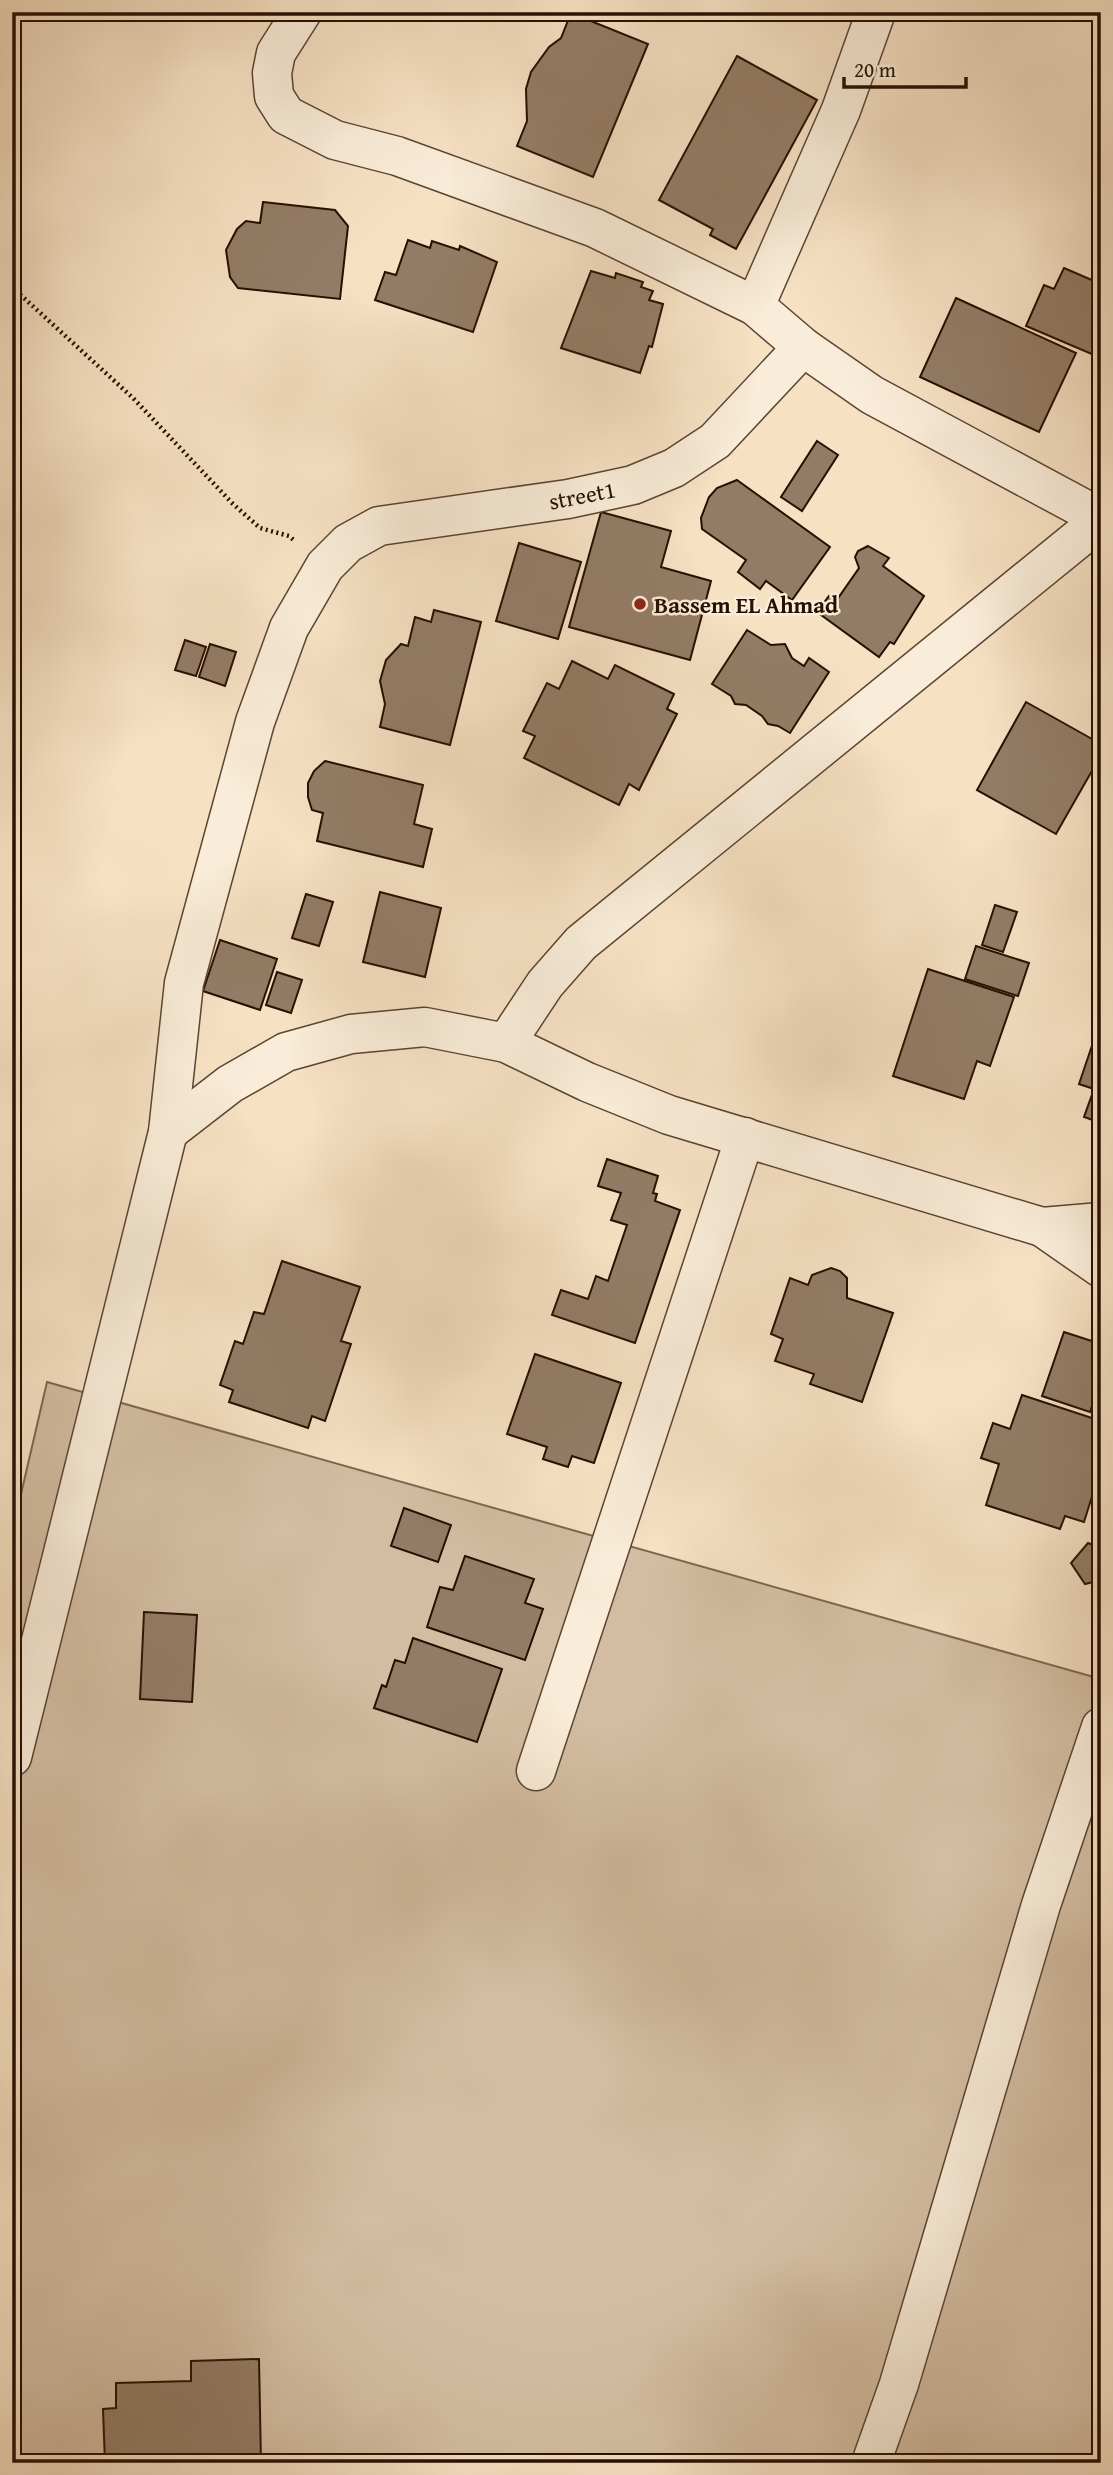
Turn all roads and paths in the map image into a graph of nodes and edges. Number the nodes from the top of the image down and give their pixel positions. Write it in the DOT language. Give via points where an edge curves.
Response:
graph roads {
  1 [pos="302,12"];
  2 [pos="876,12"];
  3 [pos="12,288"];
  4 [pos="755,306"];
  5 [pos="803,347"];
  6 [pos="1101,519"];
  7 [pos="325,566"];
  8 [pos="506,1042"];
  9 [pos="168,1132"];
  10 [pos="745,1137"];
  11 [pos="1101,1222"];
  12 [pos="1042,1227"];
  13 [pos="1101,1268"];
  14 [pos="1101,1727"];
  15 [pos="12,1757"];
  16 [pos="536,1771"];
  17 [pos="872,2463"];
  1 -- 4 [label="street" via="276,53 272,73 274,96 286,115 335,139 397,156 596,228"];
  2 -- 4 [label="street" via="841,110"];
  3 -- 7 [label="path" via="133,398 260,528 289,536"];
  4 -- 5 [label="street"];
  5 -- 6 [label="street" via="872,395"];
  5 -- 7 [label="street, street1" via="715,441 674,468 633,485 568,499 379,526 348,542"];
  6 -- 8 [label="street" via="581,943 545,984"];
  7 -- 9 [label="street, street1" via="280,651 203,905 184,983"];
  8 -- 9 [label="street" via="425,1027 351,1034 286,1052 230,1084"];
  8 -- 10 [label="street" via="587,1082"];
  9 -- 15 [label="street, street1"];
  10 -- 12 [label="street"];
  10 -- 16 [label="street"];
  11 -- 12 [label="street"];
  12 -- 13 [label="street"];
  14 -- 17 [label="street" via="1041,1905"];
}
